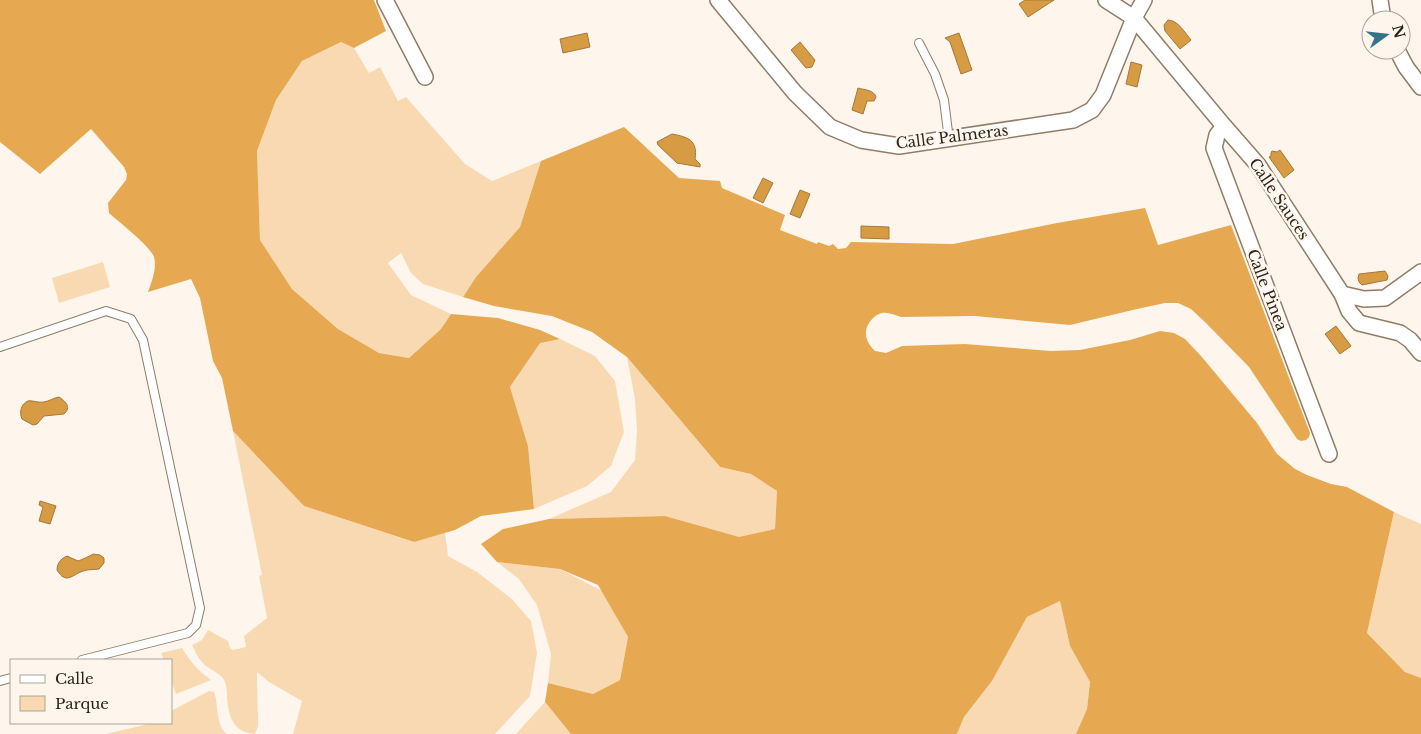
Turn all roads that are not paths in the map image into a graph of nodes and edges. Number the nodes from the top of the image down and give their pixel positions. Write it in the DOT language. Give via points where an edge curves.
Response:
graph roads {
  1 [pos="385,0"];
  2 [pos="718,0"];
  3 [pos="1106,0"];
  4 [pos="1144,0"];
  5 [pos="1134,18"];
  6 [pos="919,43"];
  7 [pos="1402,60"];
  8 [pos="425,77"];
  9 [pos="1421,87"];
  10 [pos="1224,126"];
  11 [pos="949,140"];
  12 [pos="1421,272"];
  13 [pos="1342,294"];
  14 [pos="0,347"];
  15 [pos="1421,353"];
  16 [pos="1329,454"];
  17 [pos="86,659"];
  1 -- 8 [label="street"];
  2 -- 11 [label="street, Calle Palmeras" via="795,93 830,127 860,140 899,146"];
  3 -- 5 [label="street, Calle Sauces"];
  4 -- 5 [label="street, Calle Palmeras"];
  5 -- 10 [label="street, Calle Sauces"];
  5 -- 11 [label="street, Calle Palmeras" via="1103,95 1092,110 1073,120"];
  6 -- 11 [label="lane" via="944,100"];
  7 -- 9 [label="street"];
  10 -- 13 [label="street, Calle Sauces" via="1258,165"];
  10 -- 16 [label="street, Calle Pinea" via="1217,135 1214,148"];
  12 -- 13 [label="street" via="1385,298 1364,300"];
  13 -- 15 [label="street, Calle Sauces" via="1348,311 1359,323 1400,334"];
  14 -- 17 [label="lane" via="106,311 132,319 143,340 200,608 196,625 188,633"];
}
